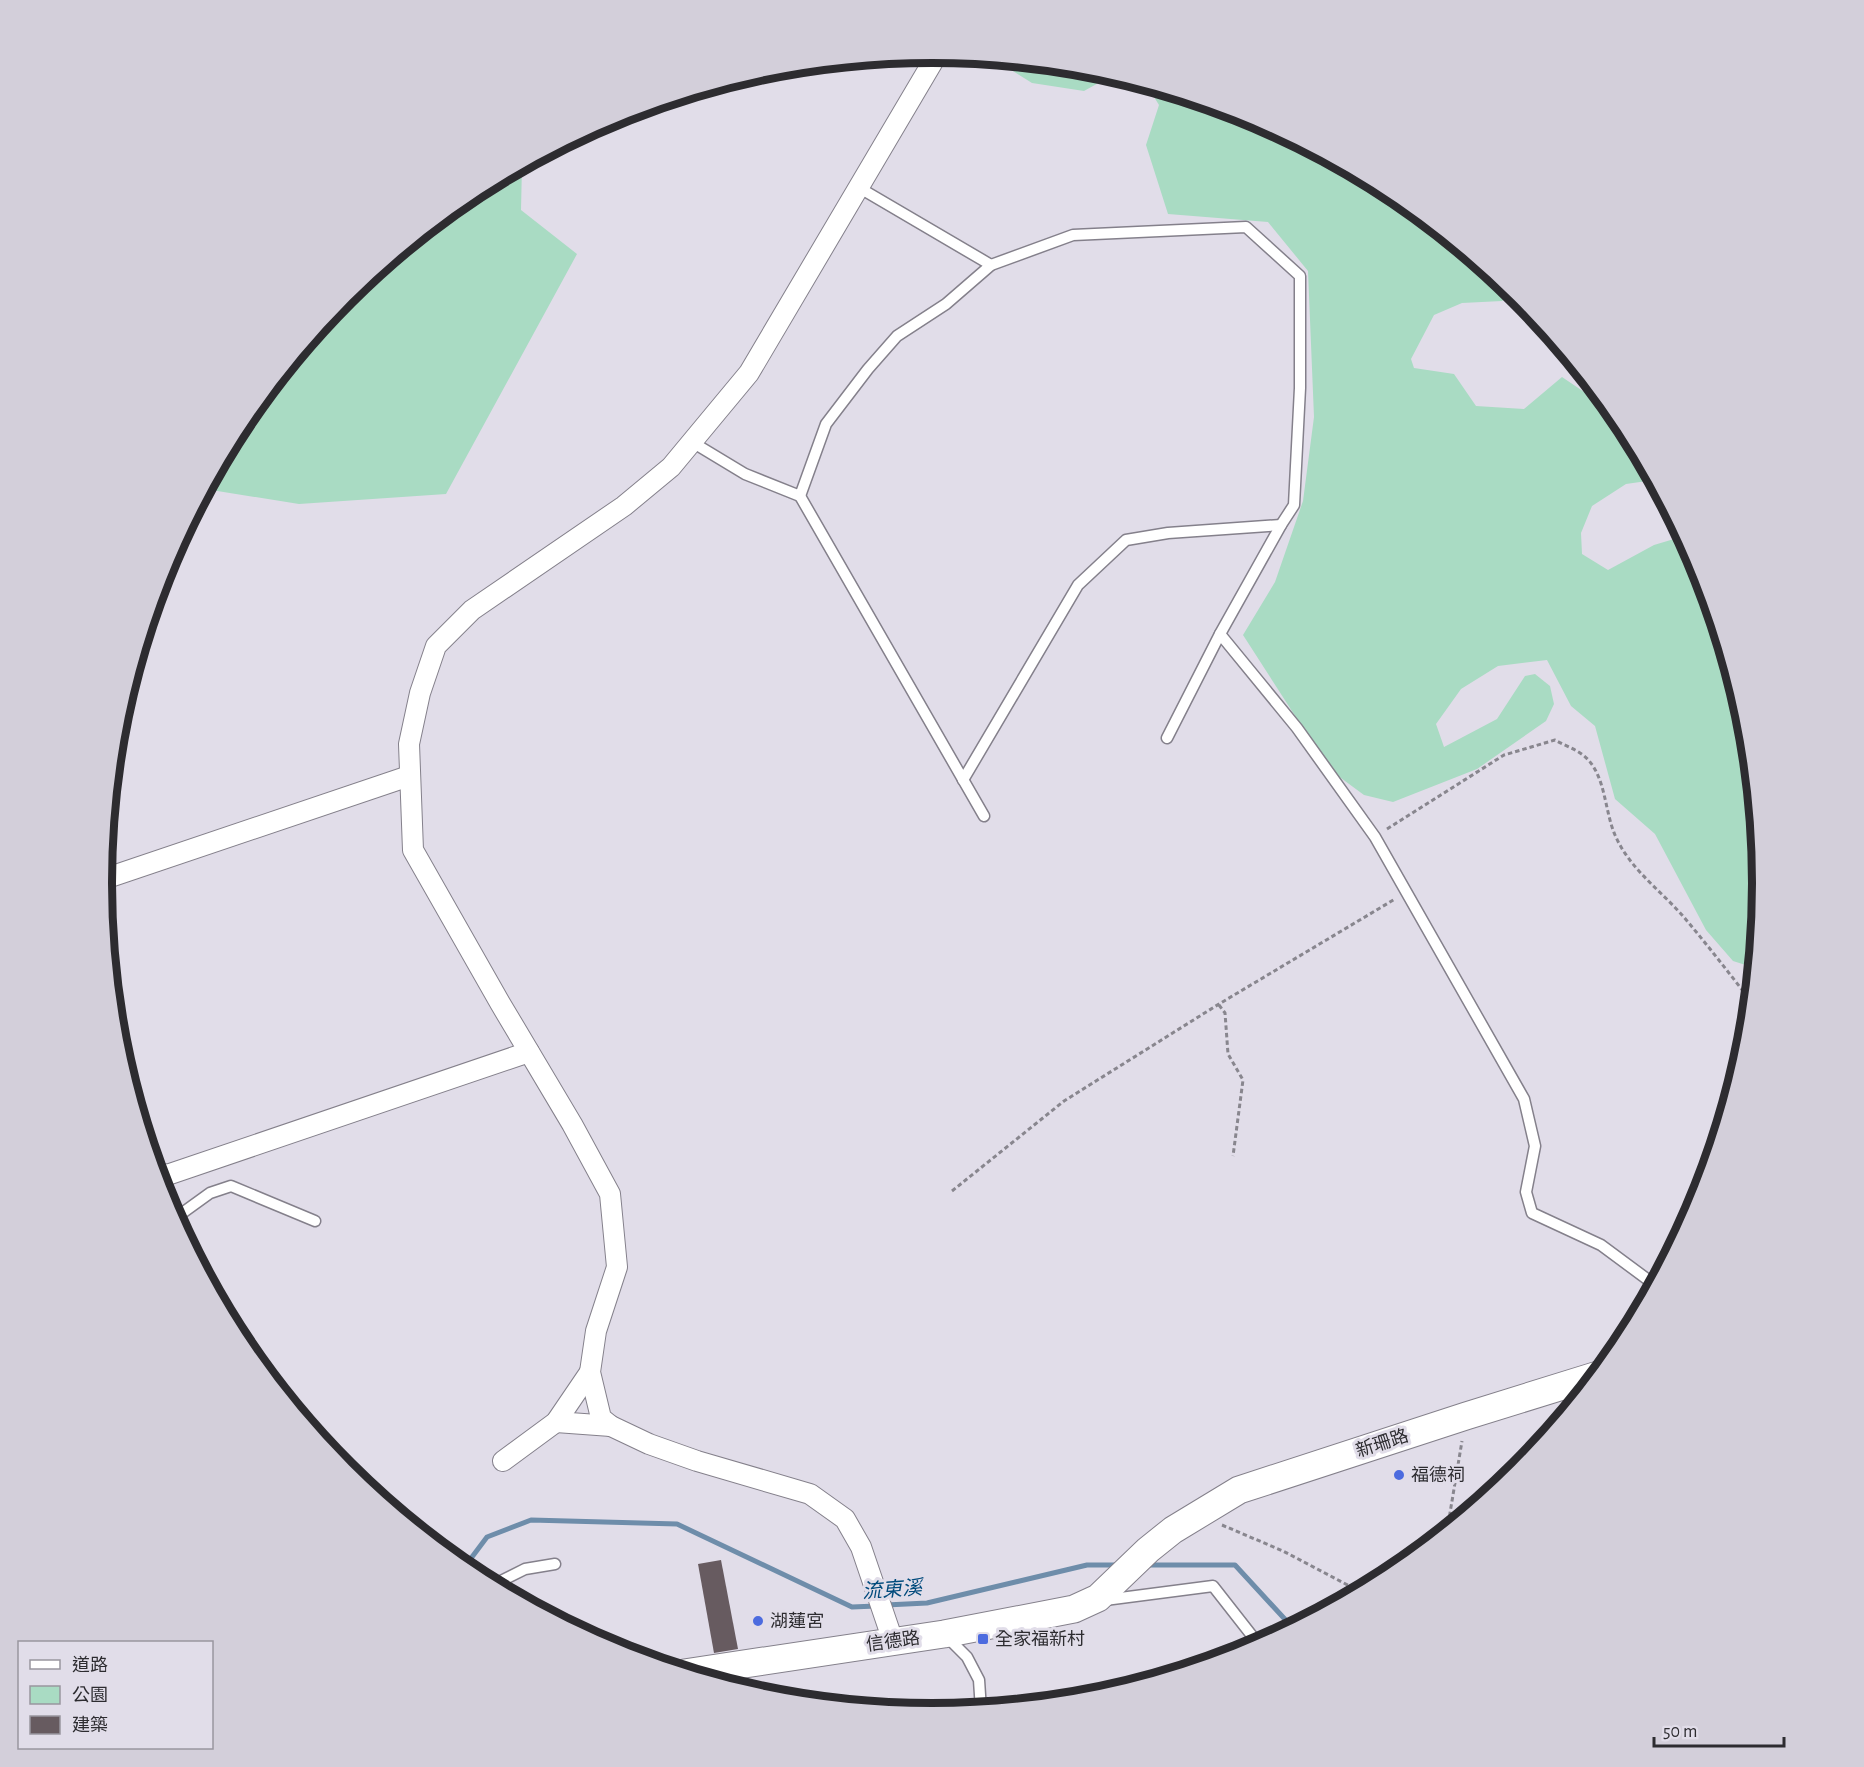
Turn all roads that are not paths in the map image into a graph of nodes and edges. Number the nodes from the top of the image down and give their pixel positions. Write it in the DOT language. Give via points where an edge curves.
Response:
graph roads {
  1 [pos="932,63"];
  2 [pos="858,187"];
  3 [pos="991,265"];
  4 [pos="692,442"];
  5 [pos="800,496"];
  6 [pos="1281,525"];
  7 [pos="1221,634"];
  8 [pos="1167,738"];
  9 [pos="409,776"];
  10 [pos="963,780"];
  11 [pos="984,816"];
  12 [pos="112,876"];
  13 [pos="529,1052"];
  14 [pos="166,1175"];
  15 [pos="181,1214"];
  16 [pos="315,1221"];
  17 [pos="1650,1281"];
  18 [pos="590,1372"];
  19 [pos="1586,1379"];
  20 [pos="556,1422"];
  21 [pos="611,1426"];
  22 [pos="504,1461"];
  23 [pos="555,1564"];
  24 [pos="501,1581"];
  25 [pos="1092,1600"];
  26 [pos="890,1633"];
  27 [pos="944,1634"];
  28 [pos="1254,1638"];
  29 [pos="700,1670"];
  30 [pos="980,1702"];
  1 -- 2 [label="street"];
  2 -- 3 [label="lane"];
  2 -- 4 [label="street" via="749,373"];
  3 -- 5 [label="lane" via="946,304 897,336 868,369 826,424"];
  3 -- 6 [label="lane" via="1073,235 1246,227 1300,276 1294,505"];
  4 -- 5 [label="lane" via="745,474"];
  4 -- 9 [label="street" via="671,467 624,506 472,610 436,646 411,734"];
  5 -- 10 [label="lane"];
  6 -- 7 [label="lane"];
  6 -- 10 [label="lane" via="1126,540 1078,585"];
  7 -- 8 [label="lane"];
  7 -- 17 [label="lane" via="1297,728 1375,837 1524,1099 1535,1146 1526,1192 1532,1213 1601,1245"];
  9 -- 12 [label="street"];
  9 -- 13 [label="street" via="413,850"];
  10 -- 11 [label="lane"];
  13 -- 14 [label="street"];
  13 -- 18 [label="street" via="610,1194 617,1267 596,1331"];
  15 -- 16 [label="lane" via="210,1193 231,1186"];
  18 -- 20 [label="street"];
  18 -- 21 [label="street" via="601,1418"];
  19 -- 25 [label="street, 新珊路" via="1239,1490 1173,1530"];
  20 -- 21 [label="street"];
  20 -- 22 [label="street"];
  21 -- 26 [label="street" via="697,1461 810,1494 845,1519 861,1547"];
  23 -- 24 [label="lane" via="525,1569"];
  25 -- 27 [label="street, 信德路" via="1074,1609"];
  25 -- 28 [label="lane" via="1213,1586"];
  26 -- 27 [label="street, 信德路"];
  26 -- 29 [label="street, 信德路"];
  27 -- 30 [label="lane" via="967,1657 979,1680"];
}
